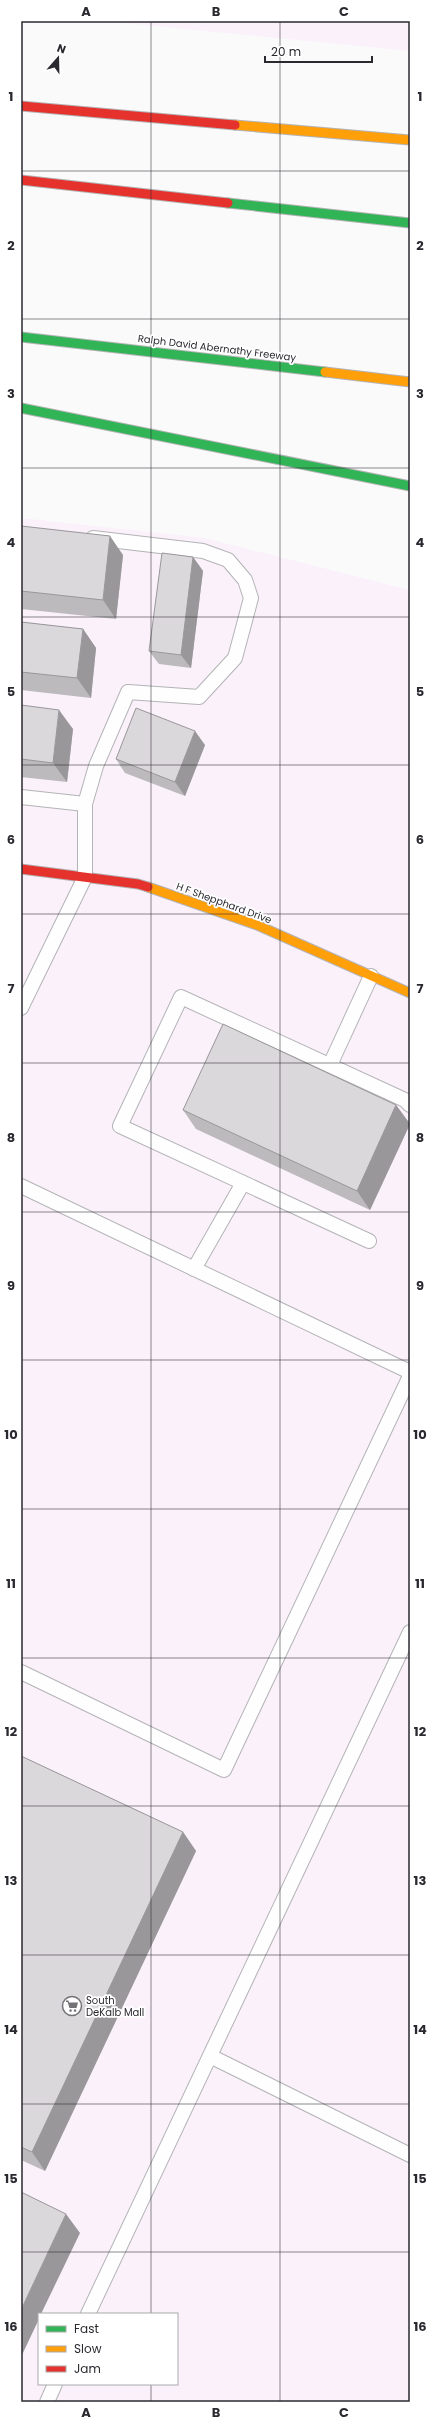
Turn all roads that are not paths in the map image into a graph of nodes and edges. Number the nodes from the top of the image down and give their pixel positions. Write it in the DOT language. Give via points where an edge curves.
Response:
graph roads {
  1 [pos="21,106"];
  2 [pos="410,140"];
  3 [pos="21,180"];
  4 [pos="410,223"];
  5 [pos="21,337"];
  6 [pos="410,382"];
  7 [pos="21,408"];
  8 [pos="410,486"];
  9 [pos="80,536"];
  10 [pos="21,796"];
  11 [pos="85,804"];
  12 [pos="21,869"];
  13 [pos="85,877"];
  14 [pos="371,976"];
  15 [pos="410,993"];
  16 [pos="21,1008"];
  17 [pos="330,1065"];
  18 [pos="410,1105"];
  19 [pos="243,1183"];
  20 [pos="21,1186"];
  21 [pos="369,1241"];
  22 [pos="194,1269"];
  23 [pos="410,1372"];
  24 [pos="410,1376"];
  25 [pos="410,1632"];
  26 [pos="21,1672"];
  27 [pos="210,2056"];
  28 [pos="410,2156"];
  29 [pos="88,2313"];
  30 [pos="55,2385"];
  31 [pos="47,2402"];
  1 -- 2 [label="main road"];
  3 -- 4 [label="main road"];
  5 -- 6 [label="main road, Ralph David Abernathy Freeway"];
  7 -- 8 [label="main road"];
  9 -- 11 [label="lane" via="203,551 228,560 245,580 251,598 235,658 199,697 128,692 96,766"];
  10 -- 11 [label="lane"];
  11 -- 13 [label="lane"];
  12 -- 13 [label="main road, H F Shepphard Drive"];
  13 -- 14 [label="main road, H F Shepphard Drive" via="138,884 257,925"];
  13 -- 16 [label="lane"];
  14 -- 15 [label="main road, H F Shepphard Drive"];
  14 -- 17 [label="lane"];
  17 -- 18 [label="lane" via="405,1100"];
  17 -- 19 [label="lane" via="181,996 120,1126"];
  19 -- 21 [label="lane"];
  19 -- 22 [label="lane"];
  20 -- 22 [label="lane"];
  22 -- 23 [label="lane"];
  24 -- 26 [label="lane" via="224,1770"];
  25 -- 27 [label="lane"];
  27 -- 28 [label="lane"];
  27 -- 29 [label="lane"];
  30 -- 31 [label="lane"];
}
